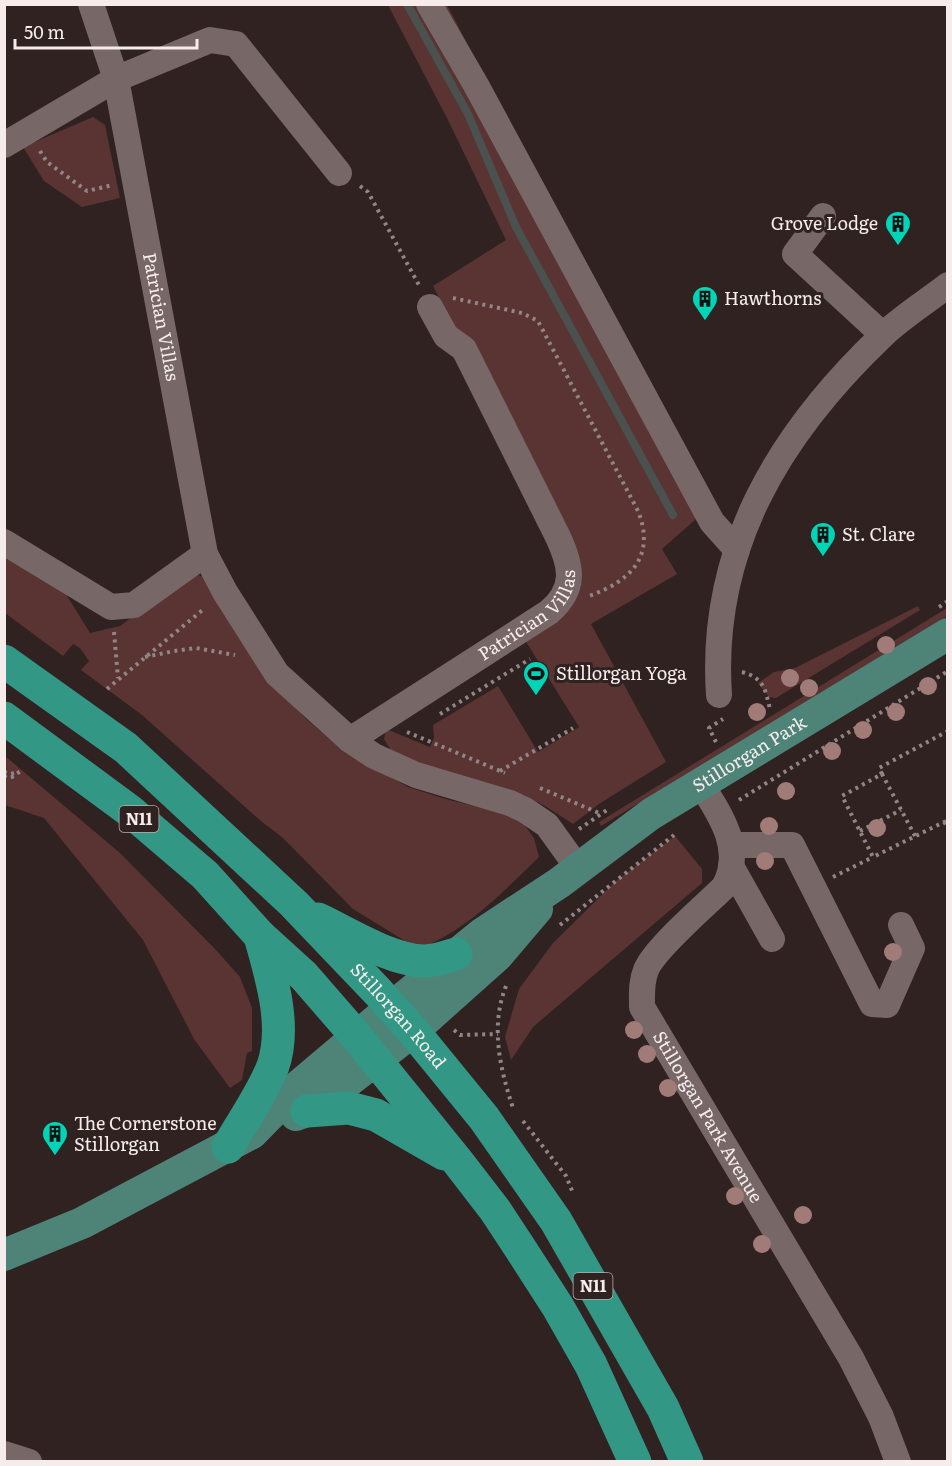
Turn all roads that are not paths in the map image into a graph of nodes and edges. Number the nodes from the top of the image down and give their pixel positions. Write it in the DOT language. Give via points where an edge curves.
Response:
graph roads {
  1 [pos="91,4"];
  2 [pos="429,4"];
  3 [pos="116,78"];
  4 [pos="4,145"];
  5 [pos="339,173"];
  6 [pos="823,216"];
  7 [pos="948,285"];
  8 [pos="430,307"];
  9 [pos="883,335"];
  10 [pos="4,542"];
  11 [pos="737,550"];
  12 [pos="205,554"];
  13 [pos="948,634"];
  14 [pos="4,661"];
  15 [pos="719,695"];
  16 [pos="4,718"];
  17 [pos="350,740"];
  18 [pos="700,783"];
  19 [pos="731,856"];
  20 [pos="568,875"];
  21 [pos="300,910"];
  22 [pos="901,925"];
  23 [pos="260,936"];
  24 [pos="772,939"];
  25 [pos="456,954"];
  26 [pos="392,1006"];
  27 [pos="413,1031"];
  28 [pos="366,1048"];
  29 [pos="307,1111"];
  30 [pos="240,1140"];
  31 [pos="458,1162"];
  32 [pos="4,1255"];
  33 [pos="4,1454"];
  34 [pos="29,1461"];
  35 [pos="635,1461"];
  36 [pos="687,1461"];
  37 [pos="898,1461"];
  1 -- 3 [label="street, Patrician Villas"];
  2 -- 11 [label="street" via="712,522"];
  3 -- 4 [label="street"];
  3 -- 5 [label="street" via="210,40 236,44"];
  3 -- 12 [label="street, Patrician Villas"];
  6 -- 9 [label="street" via="795,254"];
  7 -- 9 [label="street"];
  8 -- 17 [label="street, Patrician Villas" via="446,336 464,349 566,554 569,585 549,612"];
  9 -- 11 [label="street" via="821,400 797,432 746,521"];
  10 -- 12 [label="street" via="111,607 134,605"];
  11 -- 15 [label="street" via="720,625"];
  12 -- 17 [label="street, Patrician Villas" via="277,674"];
  13 -- 18 [label="main road, Stillorgan Park"];
  14 -- 21 [label="highway, Stillorgan Road / N11" via="126,748"];
  16 -- 23 [label="highway, N11" via="130,811 189,861"];
  17 -- 20 [label="street, Patrician Villas" via="416,775 525,810 547,825"];
  18 -- 19 [label="street" via="728,830"];
  18 -- 20 [label="main road, Stillorgan Park"];
  19 -- 22 [label="street" via="792,845 806,858 872,1004 887,1005 912,948"];
  19 -- 24 [label="street"];
  19 -- 37 [label="street, Stillorgan Park Avenue" via="724,887 647,967 642,982 642,1007 851,1358 881,1416"];
  20 -- 25 [label="main road, Stillorgan Park"];
  20 -- 27 [label="main road, Stillorgan Park" via="498,956"];
  21 -- 25 [label="highway" via="405,957 423,961"];
  21 -- 26 [label="highway, Stillorgan Road / N11"];
  23 -- 28 [label="highway, N11" via="304,976"];
  23 -- 30 [label="highway" via="277,1017 277,1049"];
  25 -- 26 [label="main road, Stillorgan Park"];
  26 -- 27 [label="highway, Stillorgan Road / N11"];
  26 -- 28 [label="main road, Stillorgan Park"];
  27 -- 28 [label="main road, Stillorgan Park"];
  27 -- 36 [label="highway, Stillorgan Road / N11" via="484,1118 556,1221 663,1408"];
  28 -- 29 [label="main road"];
  28 -- 30 [label="main road" via="296,1088"];
  28 -- 31 [label="highway, N11"];
  29 -- 30 [label="main road"];
  29 -- 31 [label="highway" via="349,1108 376,1115"];
  30 -- 32 [label="main road" via="82,1223"];
  31 -- 35 [label="highway, N11" via="495,1210 558,1307 591,1365"];
  33 -- 34 [label="street"];
}
